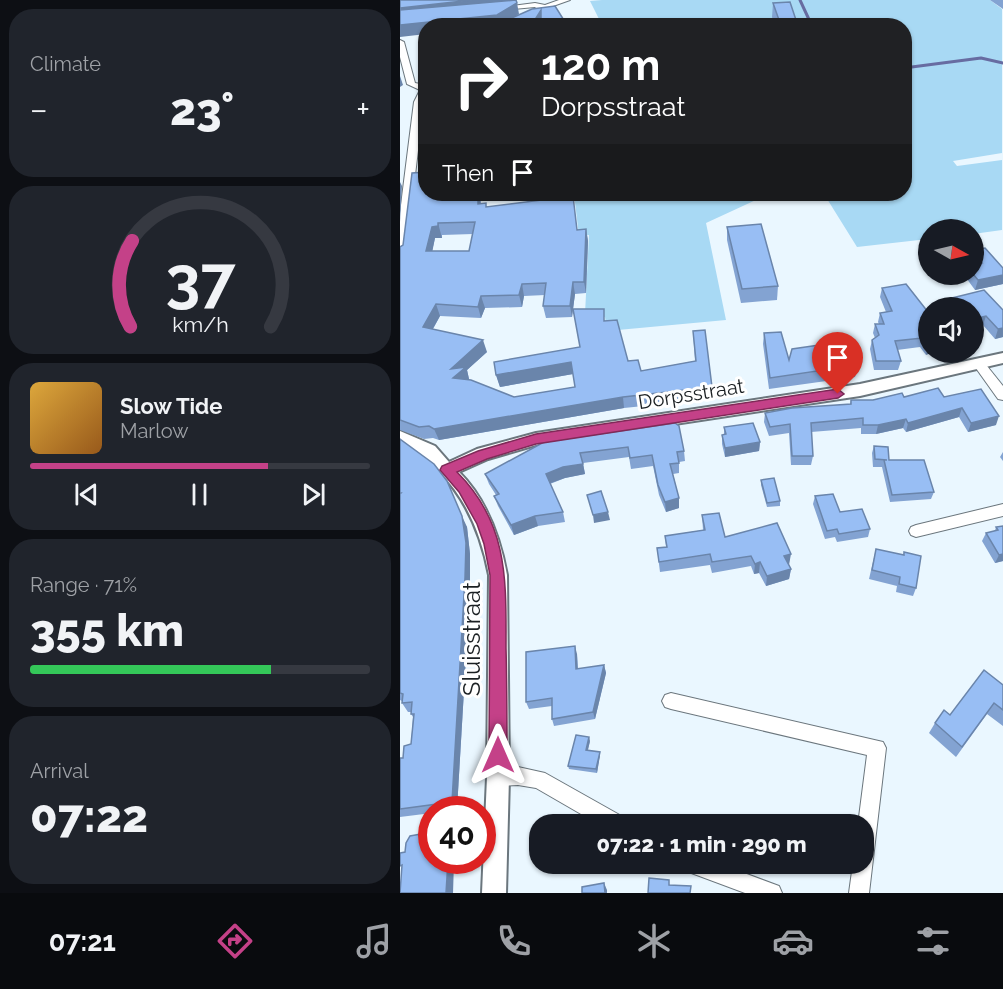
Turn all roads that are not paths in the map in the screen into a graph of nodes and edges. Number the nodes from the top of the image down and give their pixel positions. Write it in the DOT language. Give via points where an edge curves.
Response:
graph roads {
  1 [pos="566,0"];
  2 [pos="546,7"];
  3 [pos="492,9"];
  4 [pos="521,16"];
  5 [pos="400,42"];
  6 [pos="418,86"];
  7 [pos="418,102"];
  8 [pos="400,257"];
  9 [pos="1003,358"];
  10 [pos="979,364"];
  11 [pos="1003,396"];
  12 [pos="400,437"];
  13 [pos="447,470"];
  14 [pos="1003,510"];
  15 [pos="916,531"];
  16 [pos="672,701"];
  17 [pos="498,777"];
  18 [pos="599,814"];
  19 [pos="869,814"];
  20 [pos="720,874"];
  21 [pos="862,874"];
  22 [pos="494,893"];
  23 [pos="772,893"];
  24 [pos="859,893"];
  1 -- 2 [label="street"];
  2 -- 3 [label="street" via="535,4"];
  2 -- 4 [label="street"];
  5 -- 6 [label="street" via="411,84"];
  7 -- 8 [label="street" via="413,175"];
  9 -- 10 [label="street, Dorpsstraat"];
  10 -- 11 [label="street"];
  10 -- 13 [label="street, Dorpsstraat" via="860,390 536,439 483,454"];
  12 -- 13 [label="street" via="428,451"];
  13 -- 17 [label="street, Sluisstraat" via="464,488 484,523 498,575"];
  14 -- 15 [label="street"];
  16 -- 19 [label="street" via="877,748"];
  17 -- 18 [label="street" via="539,779"];
  17 -- 22 [label="street, Sluisstraat"];
  20 -- 23 [label="street"];
  21 -- 24 [label="street"];
}
